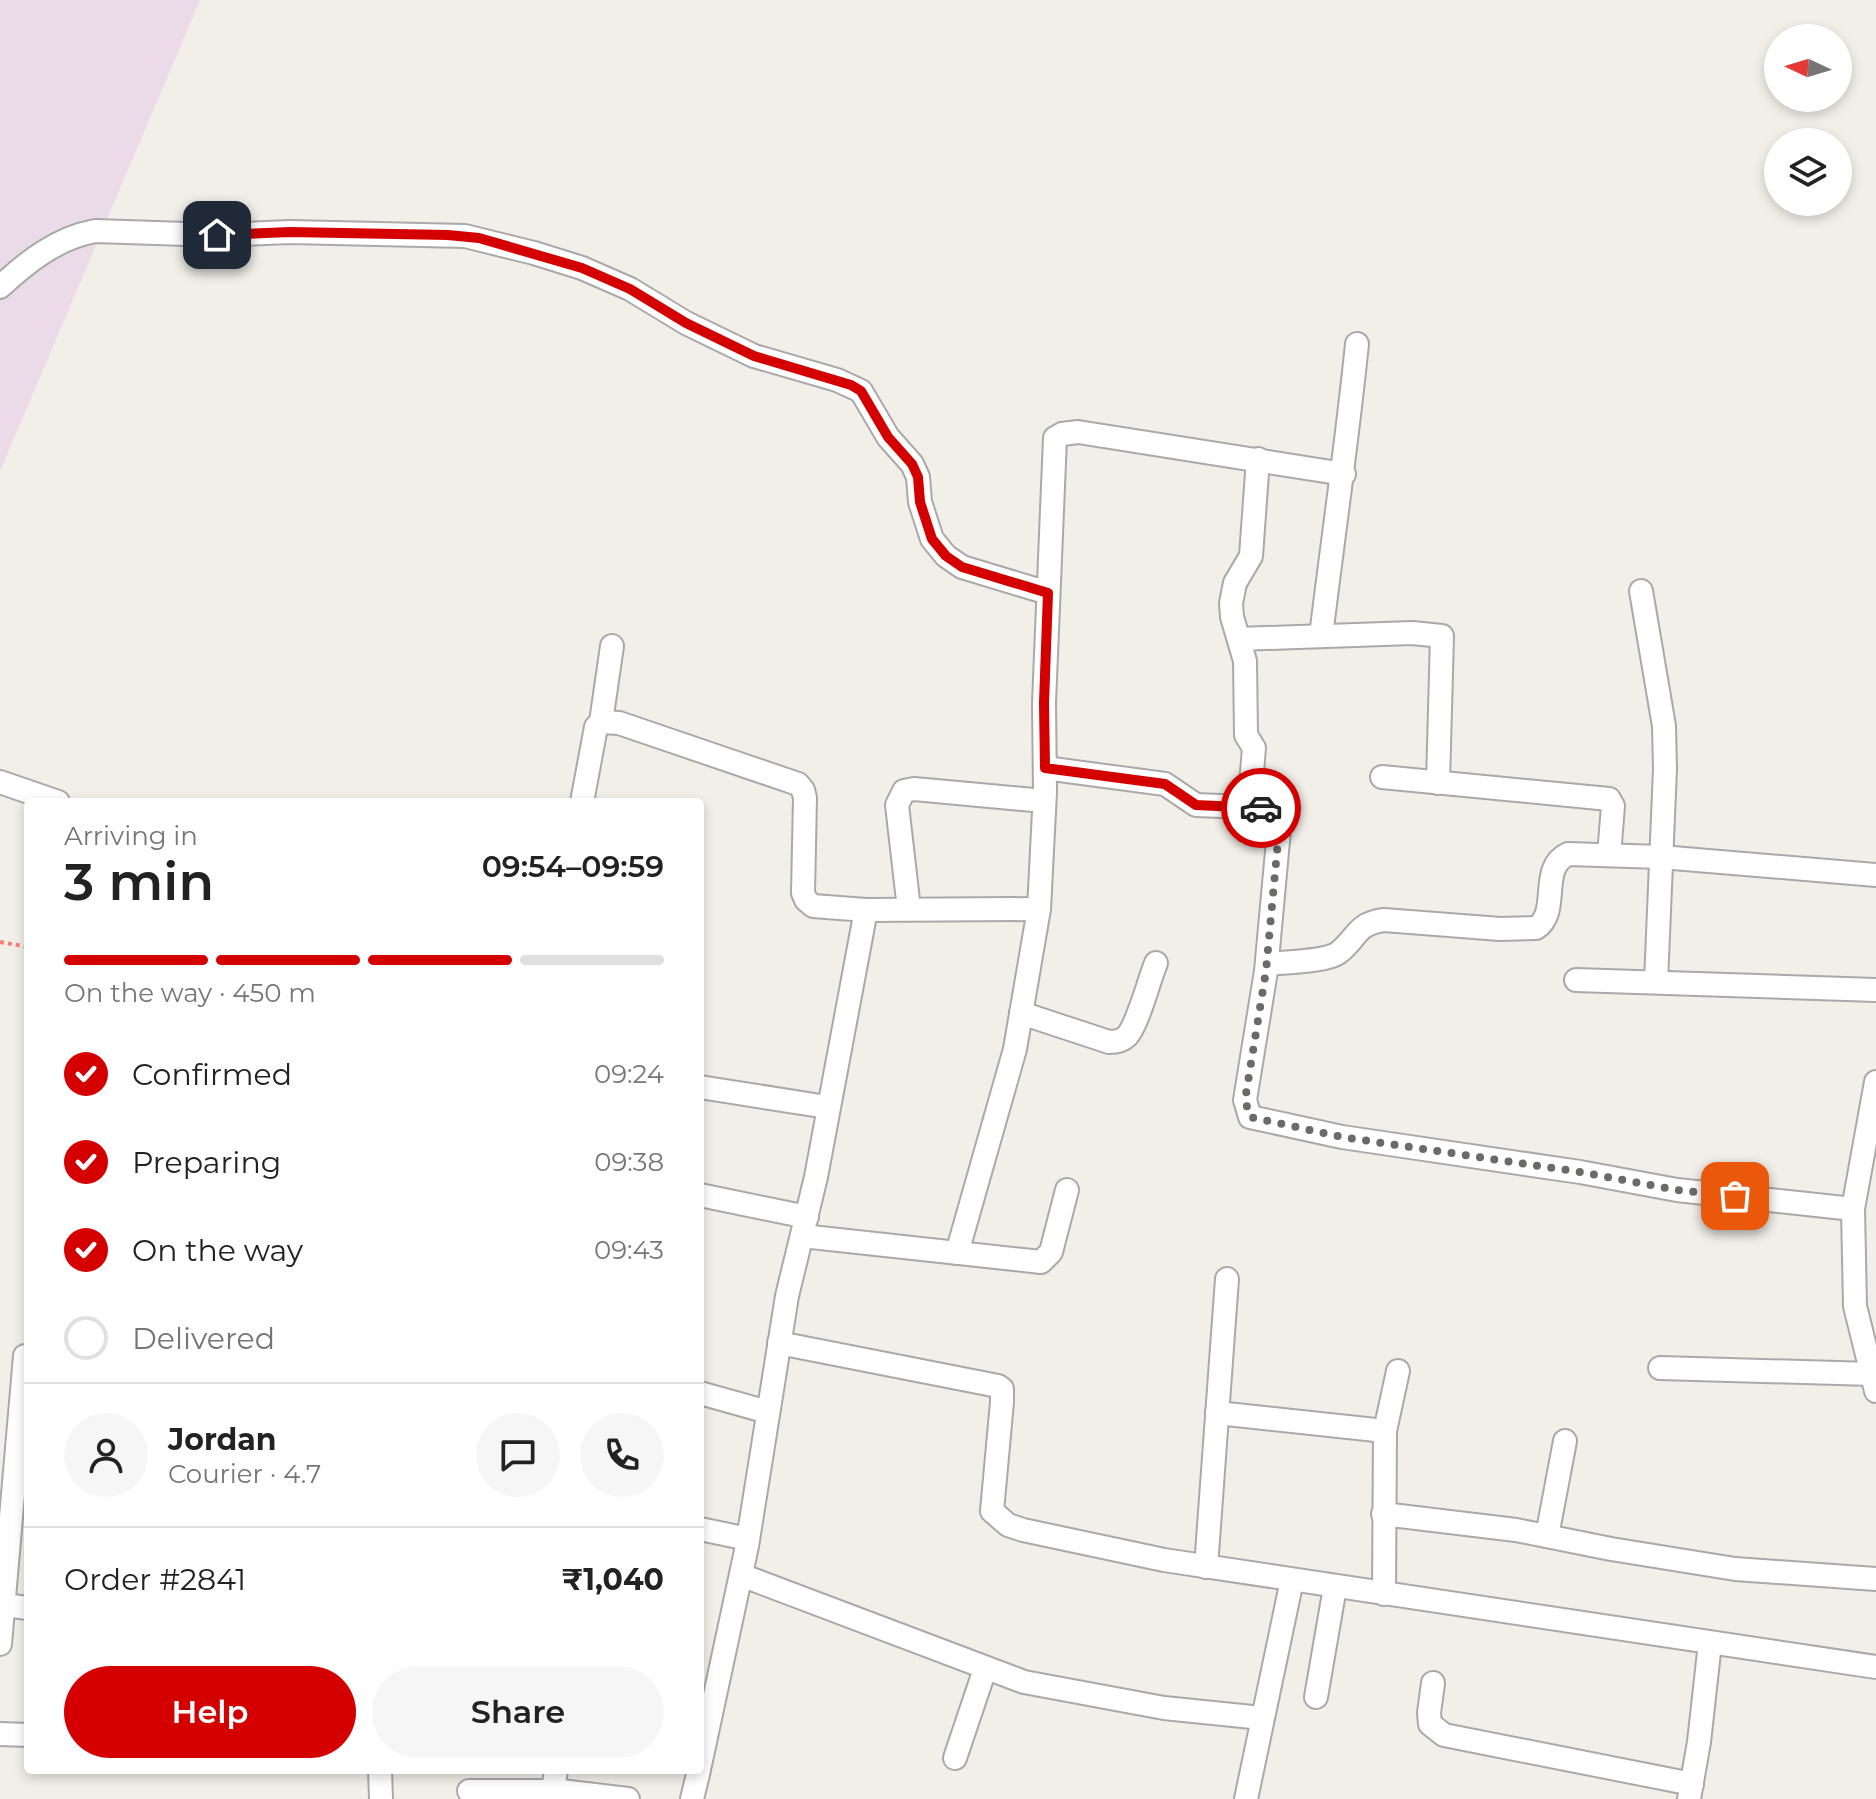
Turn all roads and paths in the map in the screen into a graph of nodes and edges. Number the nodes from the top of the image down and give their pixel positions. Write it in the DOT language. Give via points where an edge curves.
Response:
graph roads {
  1 [pos="0,287"];
  2 [pos="1357,344"];
  3 [pos="1258,459"];
  4 [pos="1344,474"];
  5 [pos="1641,591"];
  6 [pos="1048,593"];
  7 [pos="1321,636"];
  8 [pos="1239,639"];
  9 [pos="612,646"];
  10 [pos="601,722"];
  11 [pos="1045,768"];
  12 [pos="1382,777"];
  13 [pos="0,782"];
  14 [pos="1438,783"];
  15 [pos="46,798"];
  16 [pos="583,798"];
  17 [pos="1044,801"];
  18 [pos="1249,808"];
  19 [pos="1609,855"];
  20 [pos="1661,857"];
  21 [pos="1876,875"];
  22 [pos="909,909"];
  23 [pos="1039,909"];
  24 [pos="866,910"];
  25 [pos="0,942"];
  26 [pos="24,946"];
  27 [pos="1156,963"];
  28 [pos="1267,964"];
  29 [pos="1576,980"];
  30 [pos="1656,982"];
  31 [pos="1876,990"];
  32 [pos="1021,1013"];
  33 [pos="1876,1082"];
  34 [pos="704,1088"];
  35 [pos="827,1107"];
  36 [pos="1067,1190"];
  37 [pos="704,1196"];
  38 [pos="1853,1209"];
  39 [pos="804,1226"];
  40 [pos="957,1253"];
  41 [pos="1227,1279"];
  42 [pos="779,1343"];
  43 [pos="24,1368"];
  44 [pos="1660,1368"];
  45 [pos="1398,1371"];
  46 [pos="1875,1386"];
  47 [pos="704,1394"];
  48 [pos="768,1412"];
  49 [pos="1217,1413"];
  50 [pos="1385,1431"];
  51 [pos="1565,1441"];
  52 [pos="1383,1514"];
  53 [pos="704,1530"];
  54 [pos="1547,1536"];
  55 [pos="748,1539"];
  56 [pos="1206,1567"];
  57 [pos="741,1575"];
  58 [pos="1876,1579"];
  59 [pos="1292,1580"];
  60 [pos="1335,1587"];
  61 [pos="1384,1594"];
  62 [pos="4,1605"];
  63 [pos="24,1608"];
  64 [pos="1710,1643"];
  65 [pos="0,1644"];
  66 [pos="1876,1667"];
  67 [pos="985,1669"];
  68 [pos="1433,1683"];
  69 [pos="1316,1697"];
  70 [pos="1262,1718"];
  71 [pos="0,1734"];
  72 [pos="24,1735"];
  73 [pos="704,1744"];
  74 [pos="955,1758"];
  75 [pos="380,1774"];
  76 [pos="697,1774"];
  77 [pos="555,1780"];
  78 [pos="469,1791"];
  79 [pos="1691,1795"];
  80 [pos="381,1799"];
  81 [pos="628,1799"];
  82 [pos="692,1799"];
  83 [pos="1246,1799"];
  1 -- 6 [label="street" via="44,251 95,231 448,235 534,253 630,289 754,356 861,391 888,437 912,464 932,539 946,556 962,567"];
  2 -- 4 [label="street"];
  3 -- 4 [label="street"];
  3 -- 6 [label="street" via="1078,432 1055,438"];
  3 -- 8 [label="street" via="1251,556 1232,595"];
  4 -- 7 [label="street"];
  5 -- 20 [label="street" via="1664,726"];
  6 -- 11 [label="street"];
  7 -- 8 [label="street"];
  7 -- 14 [label="street" via="1442,636"];
  8 -- 18 [label="street" via="1245,661 1245,729 1254,748"];
  9 -- 10 [label="street"];
  10 -- 16 [label="street" via="592,741"];
  10 -- 24 [label="street" via="619,723 798,784 805,798 806,900 813,906"];
  11 -- 17 [label="street"];
  11 -- 18 [label="street" via="1165,784 1196,805"];
  12 -- 14 [label="street"];
  13 -- 15 [label="street"];
  14 -- 19 [label="street" via="1609,799"];
  17 -- 22 [label="street" via="904,791 897,805"];
  17 -- 23 [label="street"];
  18 -- 28 [label="street" via="1274,808 1280,819"];
  19 -- 20 [label="street"];
  19 -- 28 [label="street" via="1560,857 1546,918 1536,928 1369,922 1338,953"];
  20 -- 21 [label="street"];
  20 -- 30 [label="street"];
  22 -- 23 [label="street"];
  22 -- 24 [label="street"];
  23 -- 32 [label="street"];
  24 -- 35 [label="street"];
  25 -- 26 [label="path"];
  27 -- 32 [label="street" via="1132,1026 1117,1042"];
  28 -- 38 [label="street" via="1245,1100 1250,1117 1342,1137 1677,1190"];
  29 -- 30 [label="street"];
  30 -- 31 [label="street"];
  32 -- 40 [label="street"];
  33 -- 38 [label="street"];
  34 -- 35 [label="street"];
  35 -- 39 [label="street"];
  36 -- 40 [label="street" via="1051,1252 1041,1262"];
  37 -- 39 [label="street"];
  38 -- 46 [label="street" via="1855,1306"];
  39 -- 40 [label="street"];
  39 -- 42 [label="street"];
  41 -- 49 [label="street"];
  42 -- 48 [label="street"];
  42 -- 56 [label="street" via="998,1386 1002,1402 992,1511 999,1519 1023,1530"];
  43 -- 62 [label="street"];
  44 -- 46 [label="street"];
  45 -- 50 [label="street"];
  47 -- 48 [label="street"];
  48 -- 55 [label="street"];
  49 -- 50 [label="street"];
  49 -- 56 [label="street"];
  50 -- 52 [label="street"];
  51 -- 54 [label="street"];
  52 -- 54 [label="street"];
  52 -- 61 [label="street"];
  53 -- 55 [label="street"];
  54 -- 58 [label="street" via="1735,1569"];
  55 -- 57 [label="street"];
  56 -- 59 [label="street"];
  57 -- 67 [label="street"];
  57 -- 73 [label="street"];
  59 -- 60 [label="street"];
  59 -- 70 [label="street"];
  60 -- 61 [label="street"];
  60 -- 69 [label="street"];
  61 -- 64 [label="street"];
  62 -- 63 [label="street"];
  62 -- 65 [label="street"];
  64 -- 66 [label="street"];
  64 -- 79 [label="street"];
  67 -- 70 [label="street" via="1024,1682 1149,1705"];
  67 -- 74 [label="street"];
  68 -- 79 [label="street" via="1430,1724 1444,1735"];
  70 -- 83 [label="street"];
  71 -- 72 [label="street"];
  75 -- 80 [label="street"];
  76 -- 82 [label="street"];
  77 -- 78 [label="street"];
  77 -- 81 [label="street"];
}
